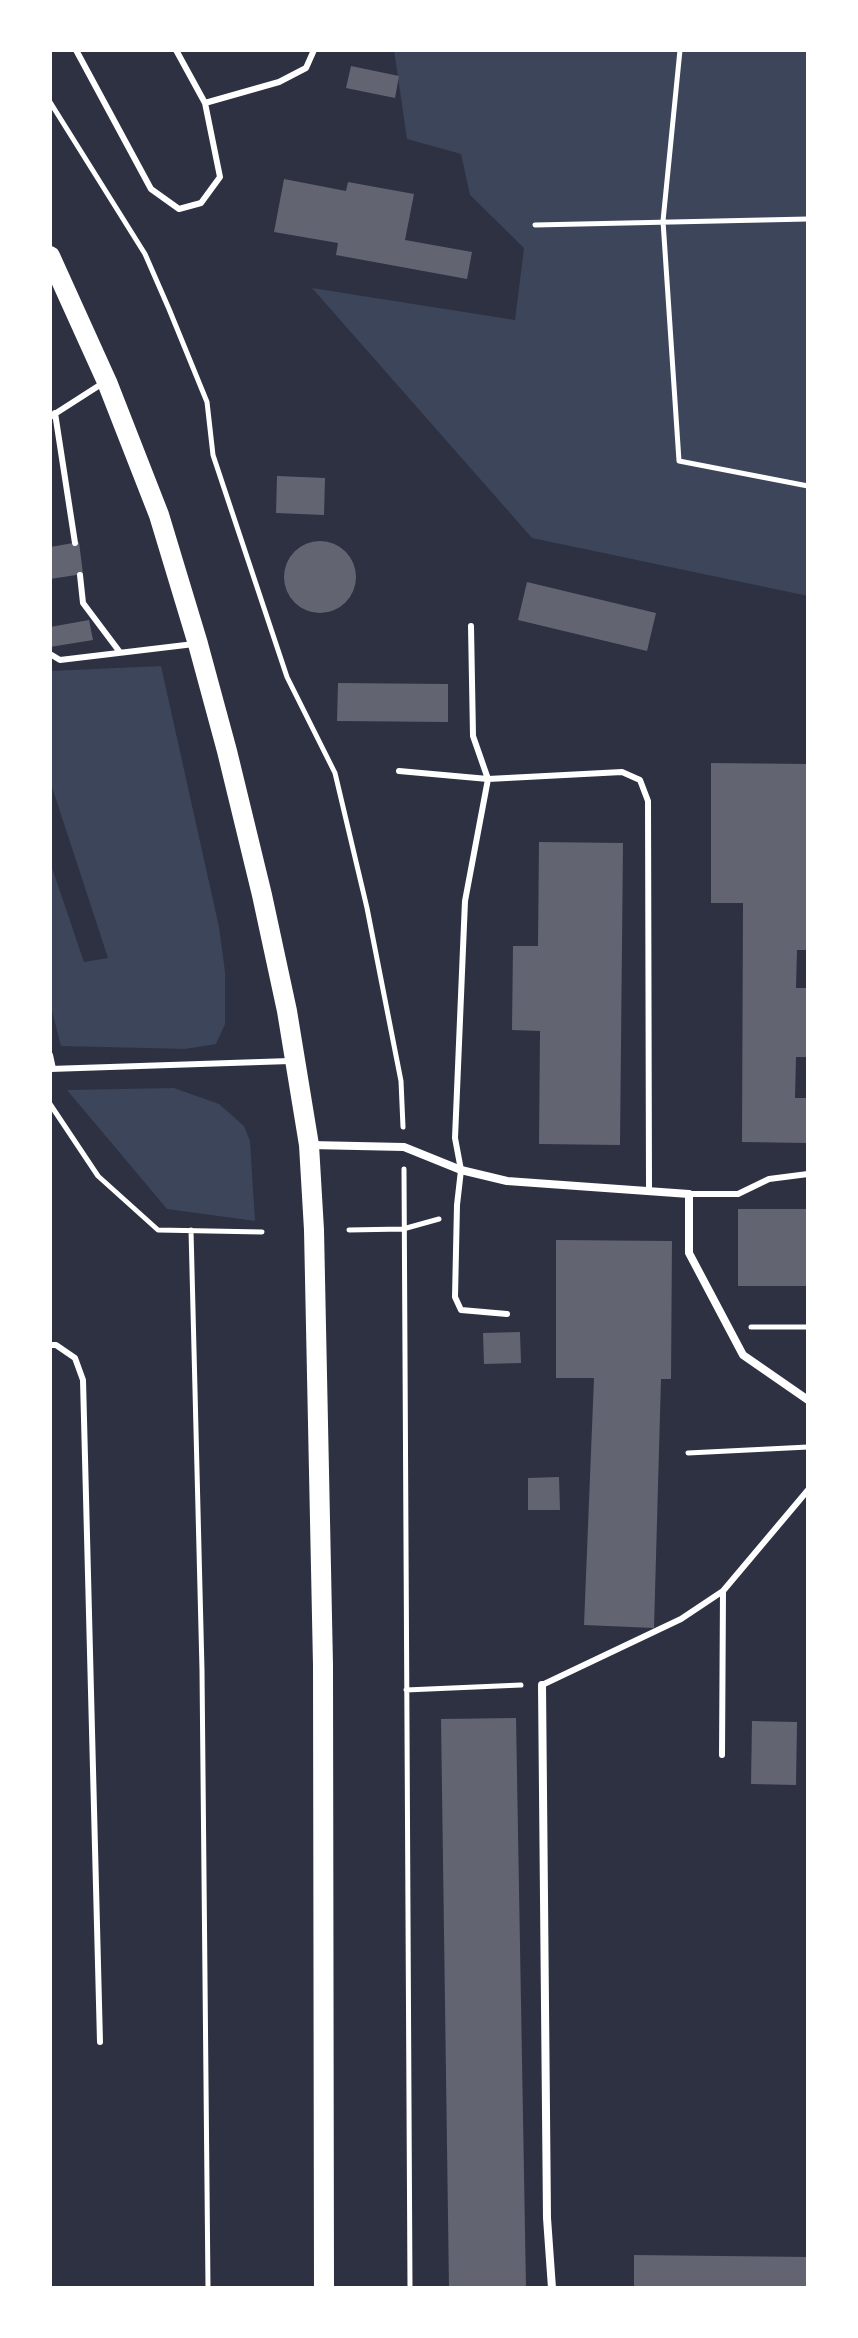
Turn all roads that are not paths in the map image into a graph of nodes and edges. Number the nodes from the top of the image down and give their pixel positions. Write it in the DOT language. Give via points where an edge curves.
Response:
graph roads {
  1 [pos="76,50"];
  2 [pos="176,50"];
  3 [pos="314,50"];
  4 [pos="205,103"];
  5 [pos="50,256"];
  6 [pos="107,382"];
  7 [pos="52,415"];
  8 [pos="75,543"];
  9 [pos="80,575"];
  10 [pos="471,626"];
  11 [pos="198,644"];
  12 [pos="119,651"];
  13 [pos="50,654"];
  14 [pos="399,771"];
  15 [pos="488,779"];
  16 [pos="50,1055"];
  17 [pos="296,1061"];
  18 [pos="52,1069"];
  19 [pos="309,1145"];
  20 [pos="461,1170"];
  21 [pos="808,1174"];
  22 [pos="649,1191"];
  23 [pos="689,1194"];
  24 [pos="507,1314"];
  25 [pos="50,1345"];
  26 [pos="808,1400"];
  27 [pos="808,1490"];
  28 [pos="723,1591"];
  29 [pos="542,1685"];
  30 [pos="722,1755"];
  31 [pos="100,2042"];
  32 [pos="324,2288"];
  33 [pos="552,2288"];
  1 -- 4 [label="lane" via="151,189 179,209 201,203 220,177"];
  2 -- 4 [label="lane"];
  3 -- 4 [label="lane" via="306,68 279,82"];
  5 -- 6 [label="main road"];
  6 -- 7 [label="lane"];
  6 -- 11 [label="main road" via="159,515"];
  7 -- 8 [label="lane"];
  9 -- 12 [label="lane" via="83,603"];
  10 -- 15 [label="lane" via="473,736"];
  11 -- 12 [label="lane"];
  11 -- 17 [label="main road" via="262,895"];
  12 -- 13 [label="lane" via="60,660"];
  14 -- 15 [label="lane"];
  15 -- 20 [label="lane" via="465,901 455,1138"];
  15 -- 22 [label="lane" via="622,772 640,780 648,801"];
  16 -- 18 [label="lane"];
  17 -- 18 [label="lane"];
  17 -- 19 [label="main road"];
  19 -- 20 [label="street" via="404,1147"];
  19 -- 32 [label="main road" via="323,1665"];
  20 -- 22 [label="street" via="507,1181"];
  20 -- 24 [label="lane" via="456,1304 461,1310"];
  21 -- 23 [label="lane" via="769,1179 738,1194"];
  22 -- 23 [label="street"];
  23 -- 26 [label="street" via="689,1253 743,1355"];
  25 -- 31 [label="lane" via="75,1358 83,1380"];
  27 -- 28 [label="lane"];
  28 -- 29 [label="lane" via="681,1619"];
  28 -- 30 [label="lane"];
  29 -- 33 [label="street"];
}
